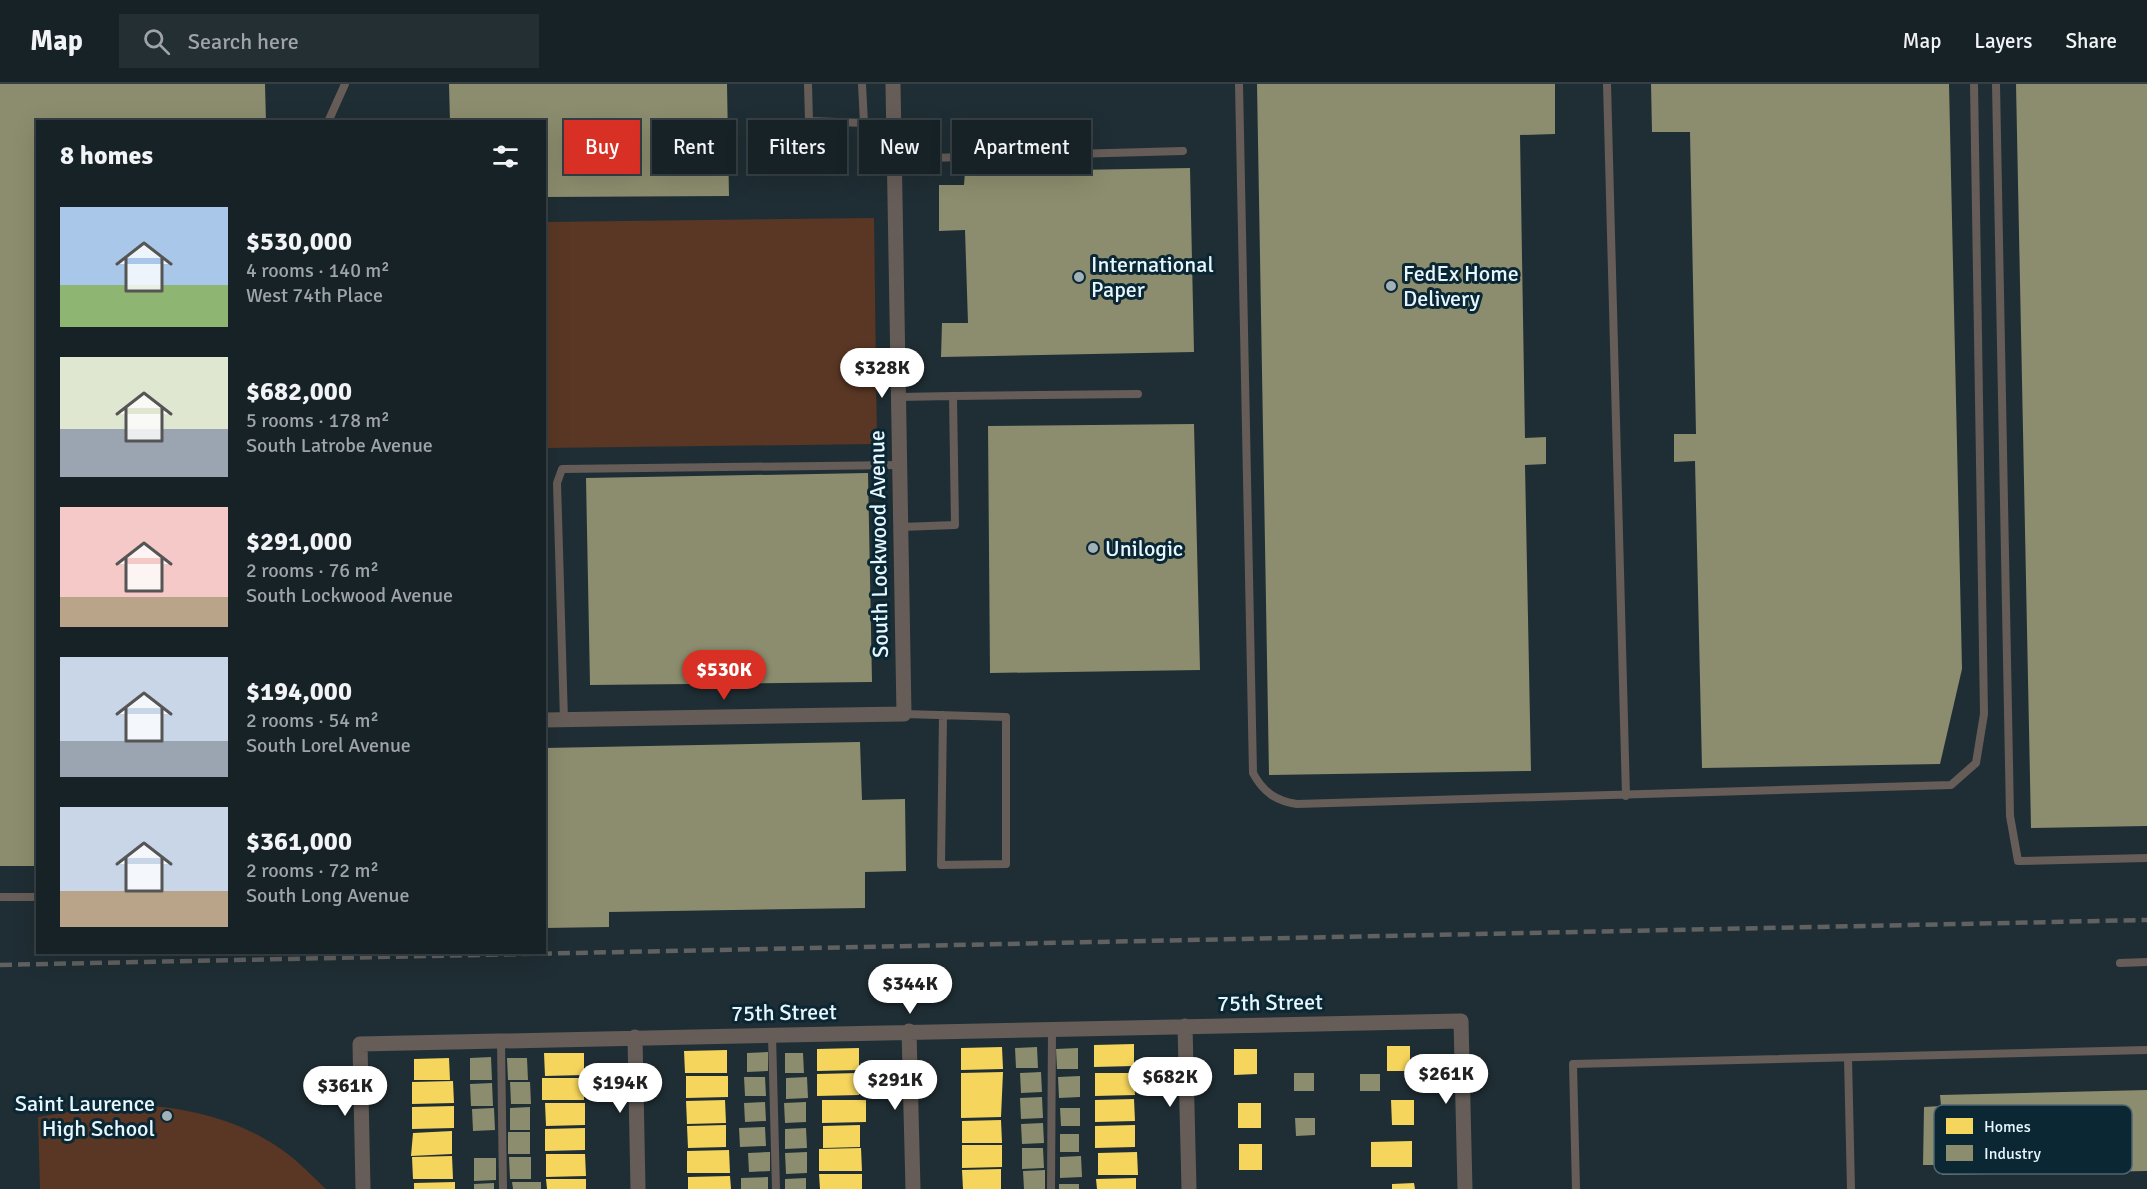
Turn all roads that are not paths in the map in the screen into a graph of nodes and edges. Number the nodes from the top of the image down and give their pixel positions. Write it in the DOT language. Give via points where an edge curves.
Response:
graph roads {
  1 [pos="345,84"];
  2 [pos="808,84"];
  3 [pos="862,84"];
  4 [pos="893,84"];
  5 [pos="1239,84"];
  6 [pos="1607,84"];
  7 [pos="1974,84"];
  8 [pos="1996,84"];
  9 [pos="329,120"];
  10 [pos="864,120"];
  11 [pos="893,120"];
  12 [pos="859,123"];
  13 [pos="1183,151"];
  14 [pos="940,158"];
  15 [pos="894,174"];
  16 [pos="1138,394"];
  17 [pos="952,396"];
  18 [pos="898,397"];
  19 [pos="899,465"];
  20 [pos="901,527"];
  21 [pos="904,714"];
  22 [pos="943,715"];
  23 [pos="546,720"];
  24 [pos="564,720"];
  25 [pos="1626,796"];
  26 [pos="2147,858"];
  27 [pos="0,897"];
  28 [pos="36,897"];
  29 [pos="2147,962"];
  30 [pos="2121,963"];
  31 [pos="1185,1026"];
  32 [pos="1052,1029"];
  33 [pos="909,1031"];
  34 [pos="772,1035"];
  35 [pos="635,1037"];
  36 [pos="501,1040"];
  37 [pos="2147,1050"];
  38 [pos="1848,1058"];
  39 [pos="363,1189"];
  40 [pos="503,1189"];
  41 [pos="638,1189"];
  42 [pos="776,1189"];
  43 [pos="913,1189"];
  44 [pos="1051,1189"];
  45 [pos="1189,1189"];
  46 [pos="1465,1189"];
  47 [pos="1576,1189"];
  48 [pos="1851,1189"];
  1 -- 9 [label="lane"];
  2 -- 12 [label="lane" via="809,121"];
  3 -- 10 [label="lane"];
  4 -- 11 [label="street, South Lockwood Avenue"];
  5 -- 25 [label="lane" via="1253,773 1275,799 1297,804"];
  6 -- 25 [label="lane"];
  7 -- 25 [label="lane" via="1984,714 1976,763 1951,785"];
  8 -- 26 [label="lane" via="2010,816 2018,861"];
  13 -- 14 [label="lane"];
  15 -- 18 [label="street, South Lockwood Avenue"];
  16 -- 17 [label="lane"];
  17 -- 18 [label="lane"];
  17 -- 20 [label="lane" via="955,525"];
  18 -- 19 [label="street, South Lockwood Avenue"];
  19 -- 20 [label="street, South Lockwood Avenue"];
  19 -- 24 [label="lane" via="562,469 557,483"];
  20 -- 21 [label="street, South Lockwood Avenue"];
  21 -- 22 [label="lane"];
  21 -- 24 [label="street"];
  22 -- 22 [label="lane" via="1006,717 1006,864 941,864"];
  23 -- 24 [label="street"];
  27 -- 28 [label="lane"];
  29 -- 30 [label="lane"];
  31 -- 32 [label="street, 75th Street"];
  31 -- 45 [label="street"];
  31 -- 46 [label="street, 75th Street" via="1461,1021"];
  32 -- 33 [label="street, 75th Street"];
  32 -- 44 [label="lane"];
  33 -- 34 [label="street, 75th Street"];
  33 -- 43 [label="street"];
  34 -- 35 [label="street, 75th Street"];
  34 -- 42 [label="lane"];
  35 -- 36 [label="street, 75th Street"];
  35 -- 41 [label="street"];
  36 -- 39 [label="street, 75th Street" via="360,1044"];
  36 -- 40 [label="lane"];
  37 -- 38 [label="lane"];
  38 -- 47 [label="lane" via="1573,1064"];
  38 -- 48 [label="lane"];
}
